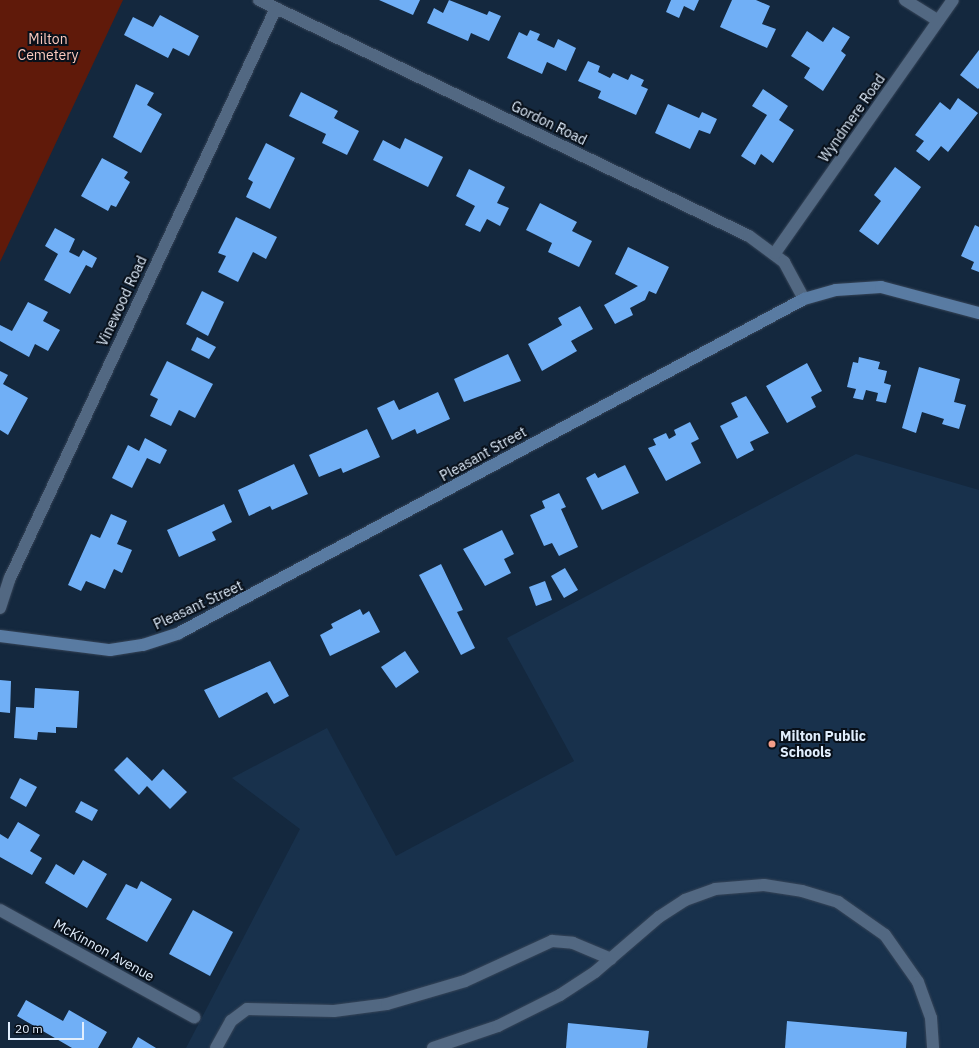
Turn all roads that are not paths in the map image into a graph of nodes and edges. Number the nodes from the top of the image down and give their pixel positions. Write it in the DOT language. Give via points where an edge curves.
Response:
graph roads {
  1 [pos="259,0"];
  2 [pos="905,0"];
  3 [pos="953,0"];
  4 [pos="276,8"];
  5 [pos="938,21"];
  6 [pos="775,253"];
  7 [pos="804,299"];
  8 [pos="979,313"];
  9 [pos="0,608"];
  10 [pos="0,636"];
  11 [pos="0,910"];
  12 [pos="611,960"];
  13 [pos="194,1017"];
  14 [pos="216,1048"];
  15 [pos="433,1048"];
  16 [pos="933,1048"];
  1 -- 4 [label="street, Gordon Road"];
  2 -- 5 [label="street"];
  3 -- 5 [label="street, Wyndmere Road"];
  4 -- 6 [label="street, Gordon Road" via="731,226"];
  4 -- 9 [label="street, Vinewood Road" via="10,578"];
  5 -- 6 [label="street, Wyndmere Road"];
  6 -- 7 [label="street, Gordon Road" via="793,274"];
  7 -- 8 [label="street, Pleasant Street" via="836,290 881,287"];
  7 -- 10 [label="street, Pleasant Street" via="179,633 143,645 110,650"];
  11 -- 13 [label="street, McKinnon Avenue"];
  12 -- 14 [label="street" via="573,943 552,941 465,981 387,1004 316,1012 247,1009 231,1021"];
  12 -- 15 [label="street" via="578,984 518,1017"];
  12 -- 16 [label="street" via="659,917 700,893 729,887 764,885 808,892 854,911 897,949 926,1000"];
}
